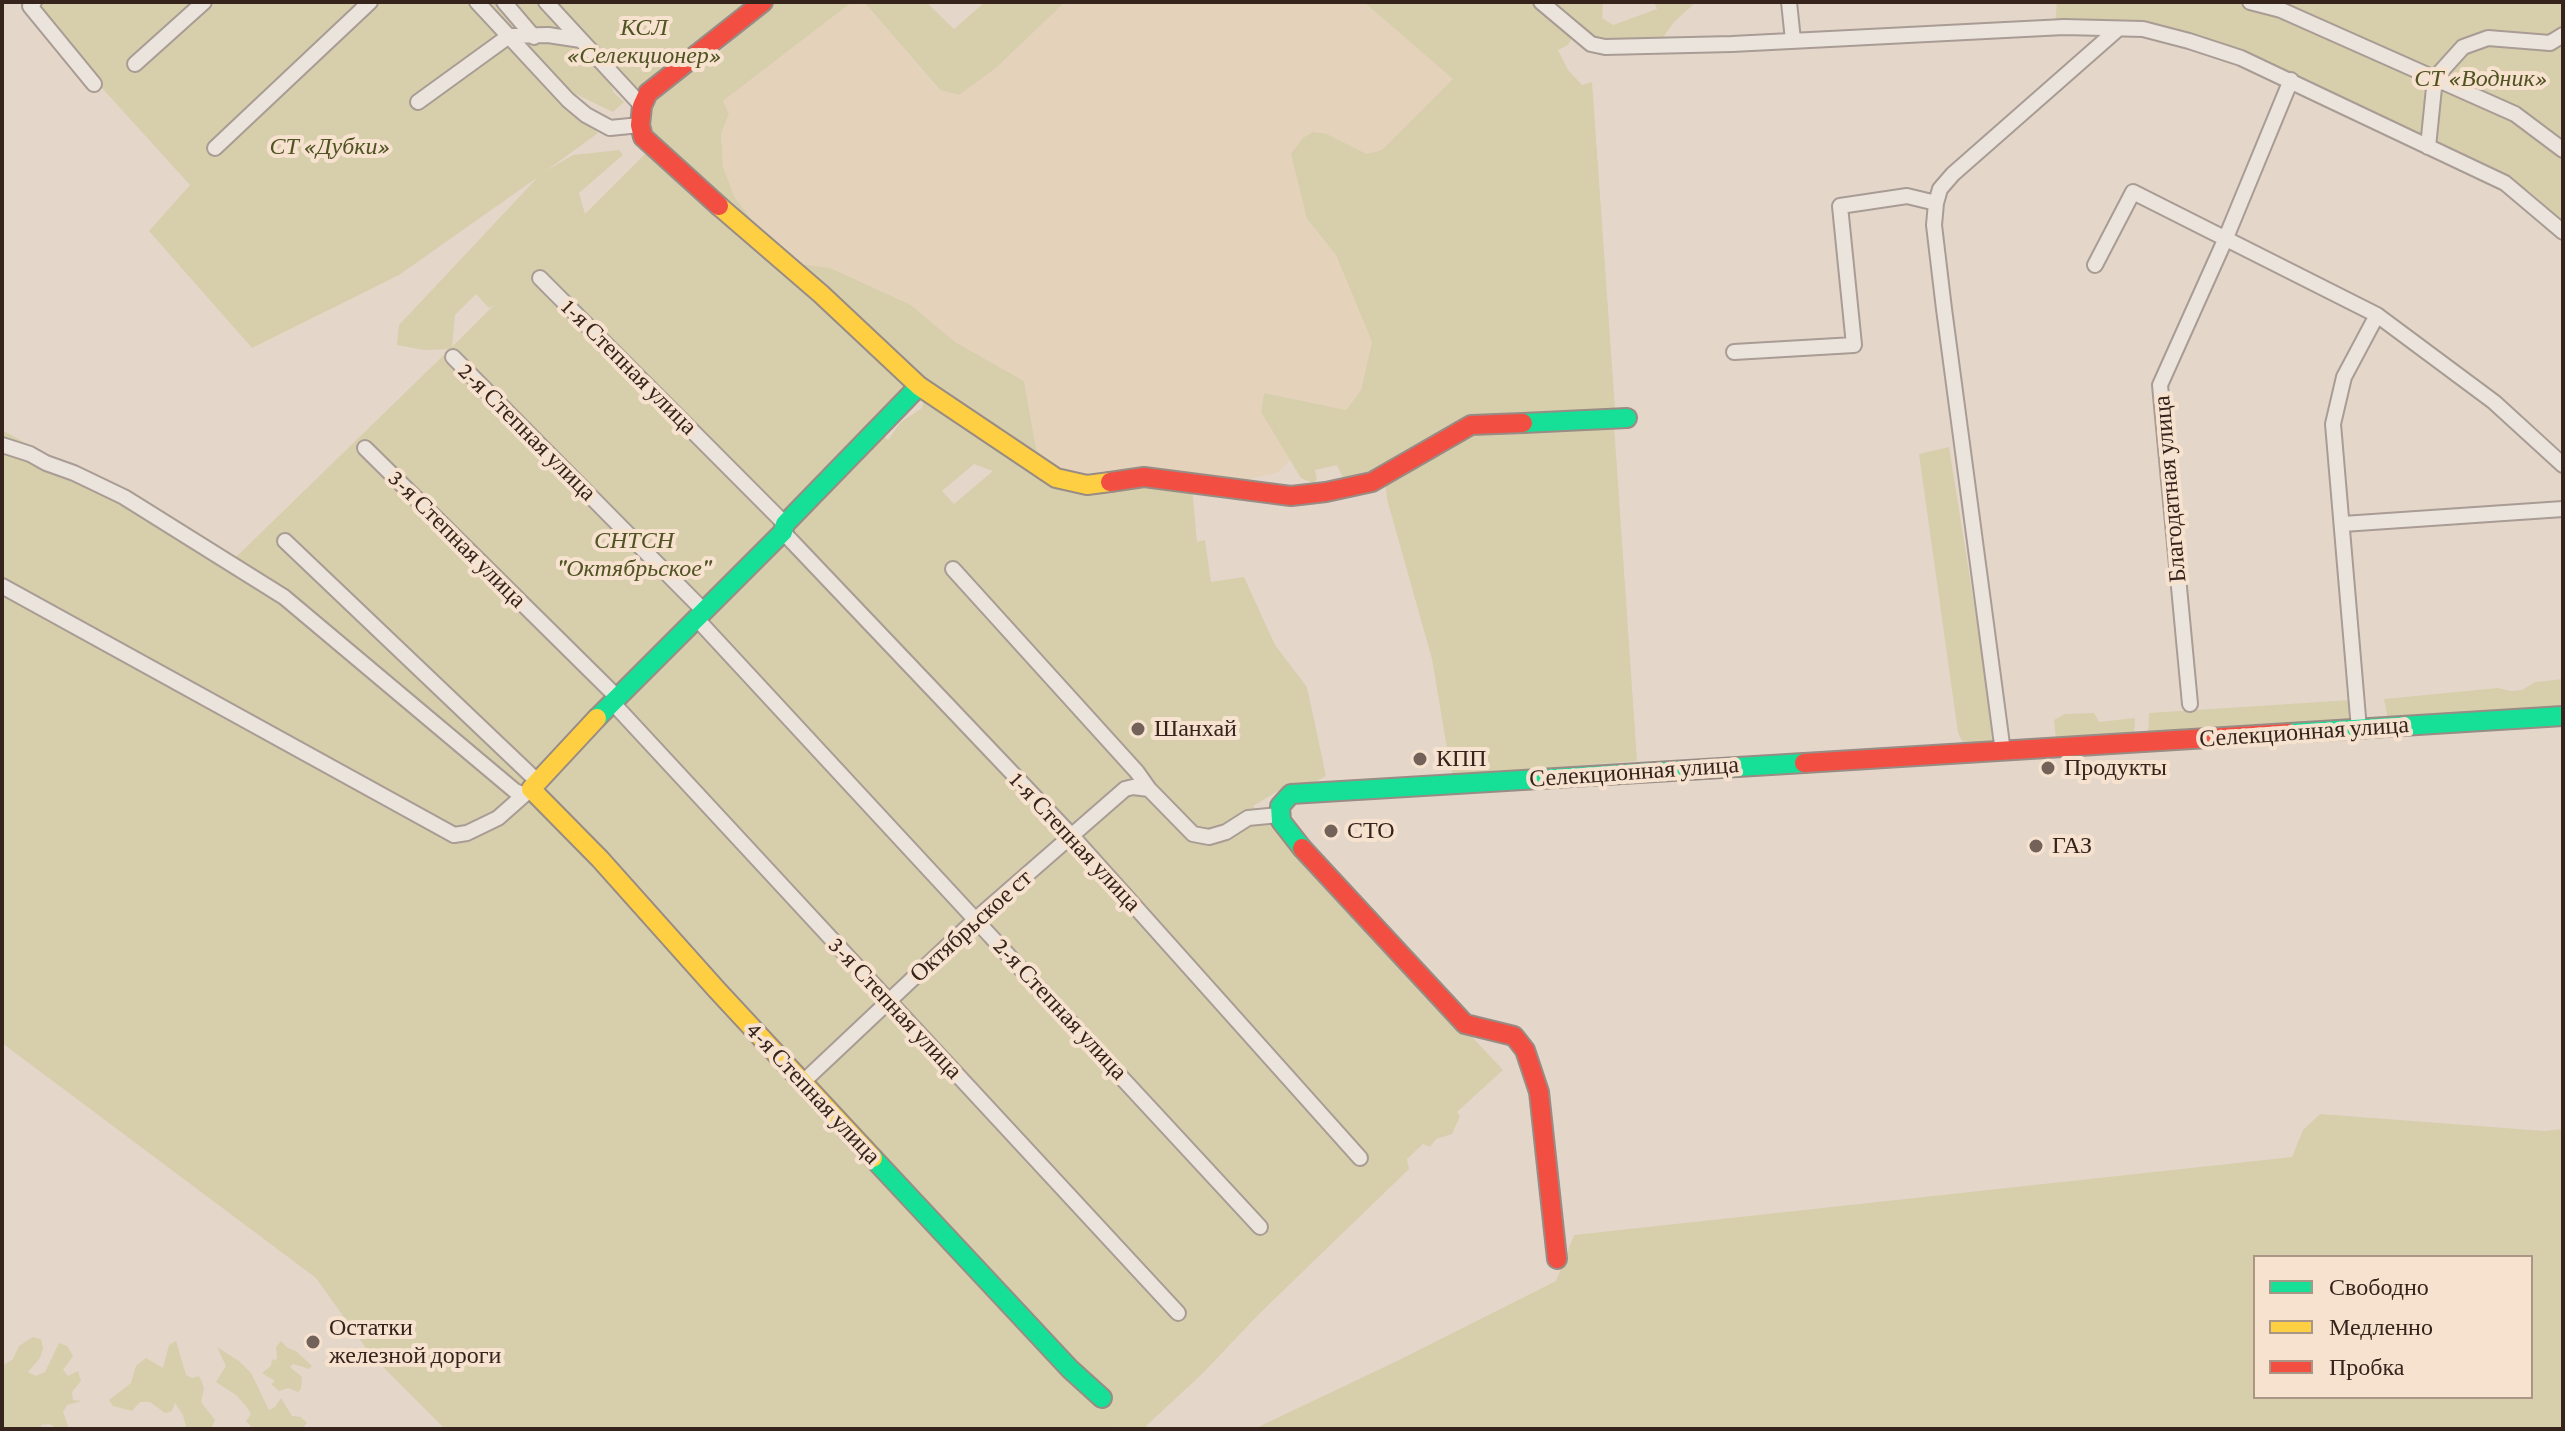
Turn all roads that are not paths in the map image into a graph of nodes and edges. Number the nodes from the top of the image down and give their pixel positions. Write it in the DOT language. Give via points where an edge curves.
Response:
graph roads {
  1 [pos="204,2"];
  2 [pos="370,2"];
  3 [pos="477,2"];
  4 [pos="504,2"];
  5 [pos="546,2"];
  6 [pos="763,2"];
  7 [pos="1541,2"];
  8 [pos="1789,2"];
  9 [pos="2250,2"];
  10 [pos="26,4"];
  11 [pos="2081,28"];
  12 [pos="2118,29"];
  13 [pos="2563,35"];
  14 [pos="509,36"];
  15 [pos="534,37"];
  16 [pos="581,40"];
  17 [pos="1793,40"];
  18 [pos="2093,50"];
  19 [pos="135,64"];
  20 [pos="2435,78"];
  21 [pos="2291,80"];
  22 [pos="94,84"];
  23 [pos="418,102"];
  24 [pos="641,116"];
  25 [pos="2428,147"];
  26 [pos="215,148"];
  27 [pos="2563,150"];
  28 [pos="1936,203"];
  29 [pos="2563,232"];
  30 [pos="2225,240"];
  31 [pos="2095,265"];
  32 [pos="540,278"];
  33 [pos="2377,315"];
  34 [pos="1734,352"];
  35 [pos="453,357"];
  36 [pos="919,386"];
  37 [pos="1627,418"];
  38 [pos="2,445"];
  39 [pos="365,448"];
  40 [pos="2563,465"];
  41 [pos="2563,509"];
  42 [pos="2343,524"];
  43 [pos="784,528"];
  44 [pos="285,541"];
  45 [pos="953,569"];
  46 [pos="2,586"];
  47 [pos="700,614"];
  48 [pos="614,700"];
  49 [pos="2190,704"];
  50 [pos="2563,716"];
  51 [pos="2359,729"];
  52 [pos="2003,752"];
  53 [pos="531,787"];
  54 [pos="1149,789"];
  55 [pos="1279,815"];
  56 [pos="1072,836"];
  57 [pos="976,919"];
  58 [pos="889,1002"];
  59 [pos="803,1082"];
  60 [pos="1360,1158"];
  61 [pos="1260,1227"];
  62 [pos="1557,1259"];
  63 [pos="1178,1313"];
  64 [pos="1102,1398"];
  1 -- 19 [label="street"];
  2 -- 26 [label="street"];
  3 -- 14 [label="street"];
  4 -- 15 [label="street"];
  5 -- 16 [label="street"];
  6 -- 24 [label="street" via="648,93"];
  7 -- 17 [label="street" via="1591,44 1605,47"];
  8 -- 17 [label="street"];
  9 -- 20 [label="street" via="2281,10"];
  10 -- 22 [label="street"];
  11 -- 12 [label="street"];
  11 -- 17 [label="street"];
  11 -- 18 [label="street" via="2093,40"];
  12 -- 18 [label="street"];
  12 -- 21 [label="street" via="2143,29 2189,41"];
  13 -- 20 [label="street" via="2550,43 2488,38 2463,47"];
  14 -- 15 [label="street"];
  14 -- 23 [label="street"];
  14 -- 24 [label="street" via="586,115 610,128"];
  15 -- 16 [label="street"];
  16 -- 24 [label="street"];
  18 -- 28 [label="street" via="1953,174"];
  20 -- 25 [label="street"];
  20 -- 27 [label="street" via="2515,114"];
  21 -- 25 [label="street"];
  21 -- 30 [label="street, Благодатная улица"];
  24 -- 36 [label="street" via="643,137 680,173"];
  25 -- 29 [label="street" via="2505,183"];
  28 -- 34 [label="street" via="1907,196 1840,206 1854,345"];
  28 -- 52 [label="street" via="1942,295"];
  30 -- 31 [label="street" via="2133,192"];
  30 -- 33 [label="street"];
  30 -- 49 [label="street, Благодатная улица" via="2160,385"];
  32 -- 43 [label="street, 1-я Степная улица"];
  33 -- 40 [label="street" via="2494,402"];
  33 -- 42 [label="street" via="2344,377 2333,424"];
  35 -- 47 [label="street, 2-я Степная улица"];
  36 -- 37 [label="street" via="1056,478 1087,485 1144,477 1291,496 1372,482 1471,425"];
  36 -- 43 [label="street"];
  38 -- 53 [label="street" via="124,497 284,597 515,791"];
  39 -- 48 [label="street, 3-я Степная улица"];
  41 -- 42 [label="street"];
  42 -- 51 [label="street"];
  43 -- 47 [label="street"];
  43 -- 56 [label="street, 1-я Степная улица"];
  44 -- 53 [label="street, 4-я Степная улица"];
  45 -- 54 [label="street"];
  46 -- 53 [label="street" via="454,835 498,818"];
  47 -- 48 [label="street"];
  47 -- 57 [label="street, 2-я Степная улица"];
  48 -- 53 [label="street"];
  48 -- 58 [label="street, 3-я Степная улица"];
  50 -- 51 [label="street, Селекционная улица"];
  51 -- 52 [label="street, Селекционная улица"];
  52 -- 55 [label="street, Селекционная улица" via="1297,791 1282,801"];
  53 -- 59 [label="street, 4-я Степная улица"];
  54 -- 55 [label="street" via="1202,837 1226,832 1248,818"];
  54 -- 56 [label="street, Октябрьское ст" via="1125,789"];
  55 -- 62 [label="street" via="1309,858 1465,1024 1514,1036 1525,1050 1539,1092"];
  56 -- 57 [label="street, Октябрьское ст"];
  56 -- 60 [label="street, 1-я Степная улица"];
  57 -- 58 [label="street, Октябрьское ст"];
  57 -- 61 [label="street, 2-я Степная улица"];
  58 -- 59 [label="street, Октябрьское ст"];
  58 -- 63 [label="street, 3-я Степная улица"];
  59 -- 64 [label="street, 4-я Степная улица"];
}
